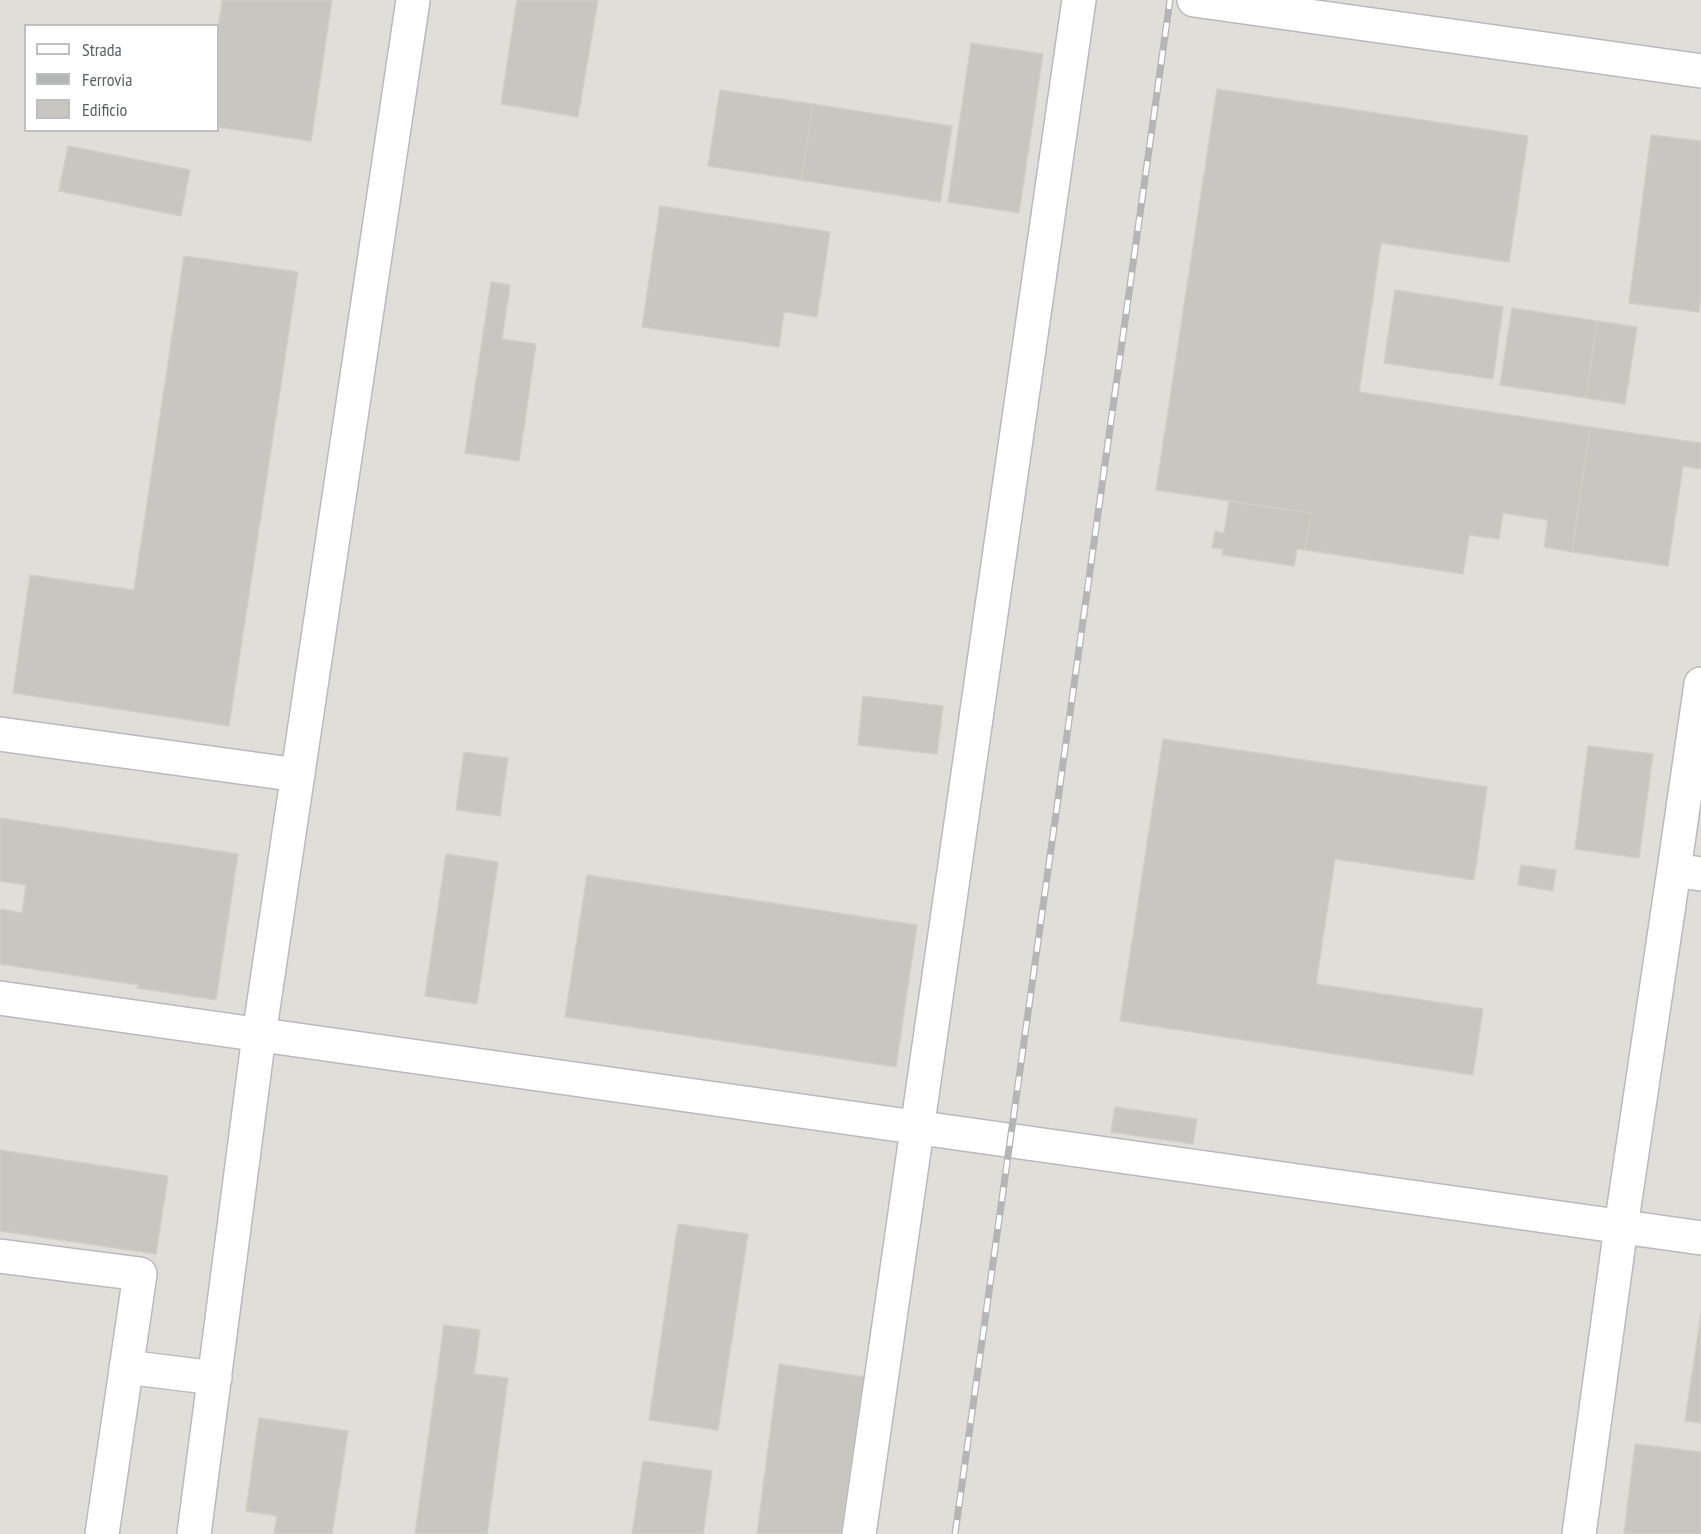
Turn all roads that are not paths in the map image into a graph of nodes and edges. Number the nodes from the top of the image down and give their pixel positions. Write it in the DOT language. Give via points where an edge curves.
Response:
graph roads {
  1 [pos="412,0"];
  2 [pos="1079,0"];
  3 [pos="1194,0"];
  4 [pos="1701,71"];
  5 [pos="1701,684"];
  6 [pos="0,734"];
  7 [pos="298,775"];
  8 [pos="1688,872"];
  9 [pos="0,998"];
  10 [pos="260,1035"];
  11 [pos="917,1128"];
  12 [pos="1621,1227"];
  13 [pos="1701,1238"];
  14 [pos="0,1256"];
  15 [pos="126,1367"];
  16 [pos="214,1378"];
  17 [pos="102,1534"];
  18 [pos="194,1534"];
  19 [pos="860,1534"];
  20 [pos="1579,1534"];
  1 -- 7 [label="lane"];
  2 -- 11 [label="lane"];
  3 -- 4 [label="lane"];
  5 -- 8 [label="lane"];
  6 -- 7 [label="lane"];
  7 -- 10 [label="lane"];
  8 -- 12 [label="lane"];
  9 -- 10 [label="lane"];
  10 -- 11 [label="lane"];
  10 -- 16 [label="lane"];
  11 -- 12 [label="lane"];
  11 -- 19 [label="lane"];
  12 -- 13 [label="lane"];
  12 -- 20 [label="lane"];
  14 -- 15 [label="lane" via="140,1274"];
  15 -- 16 [label="lane"];
  15 -- 17 [label="lane"];
  16 -- 18 [label="lane"];
}
